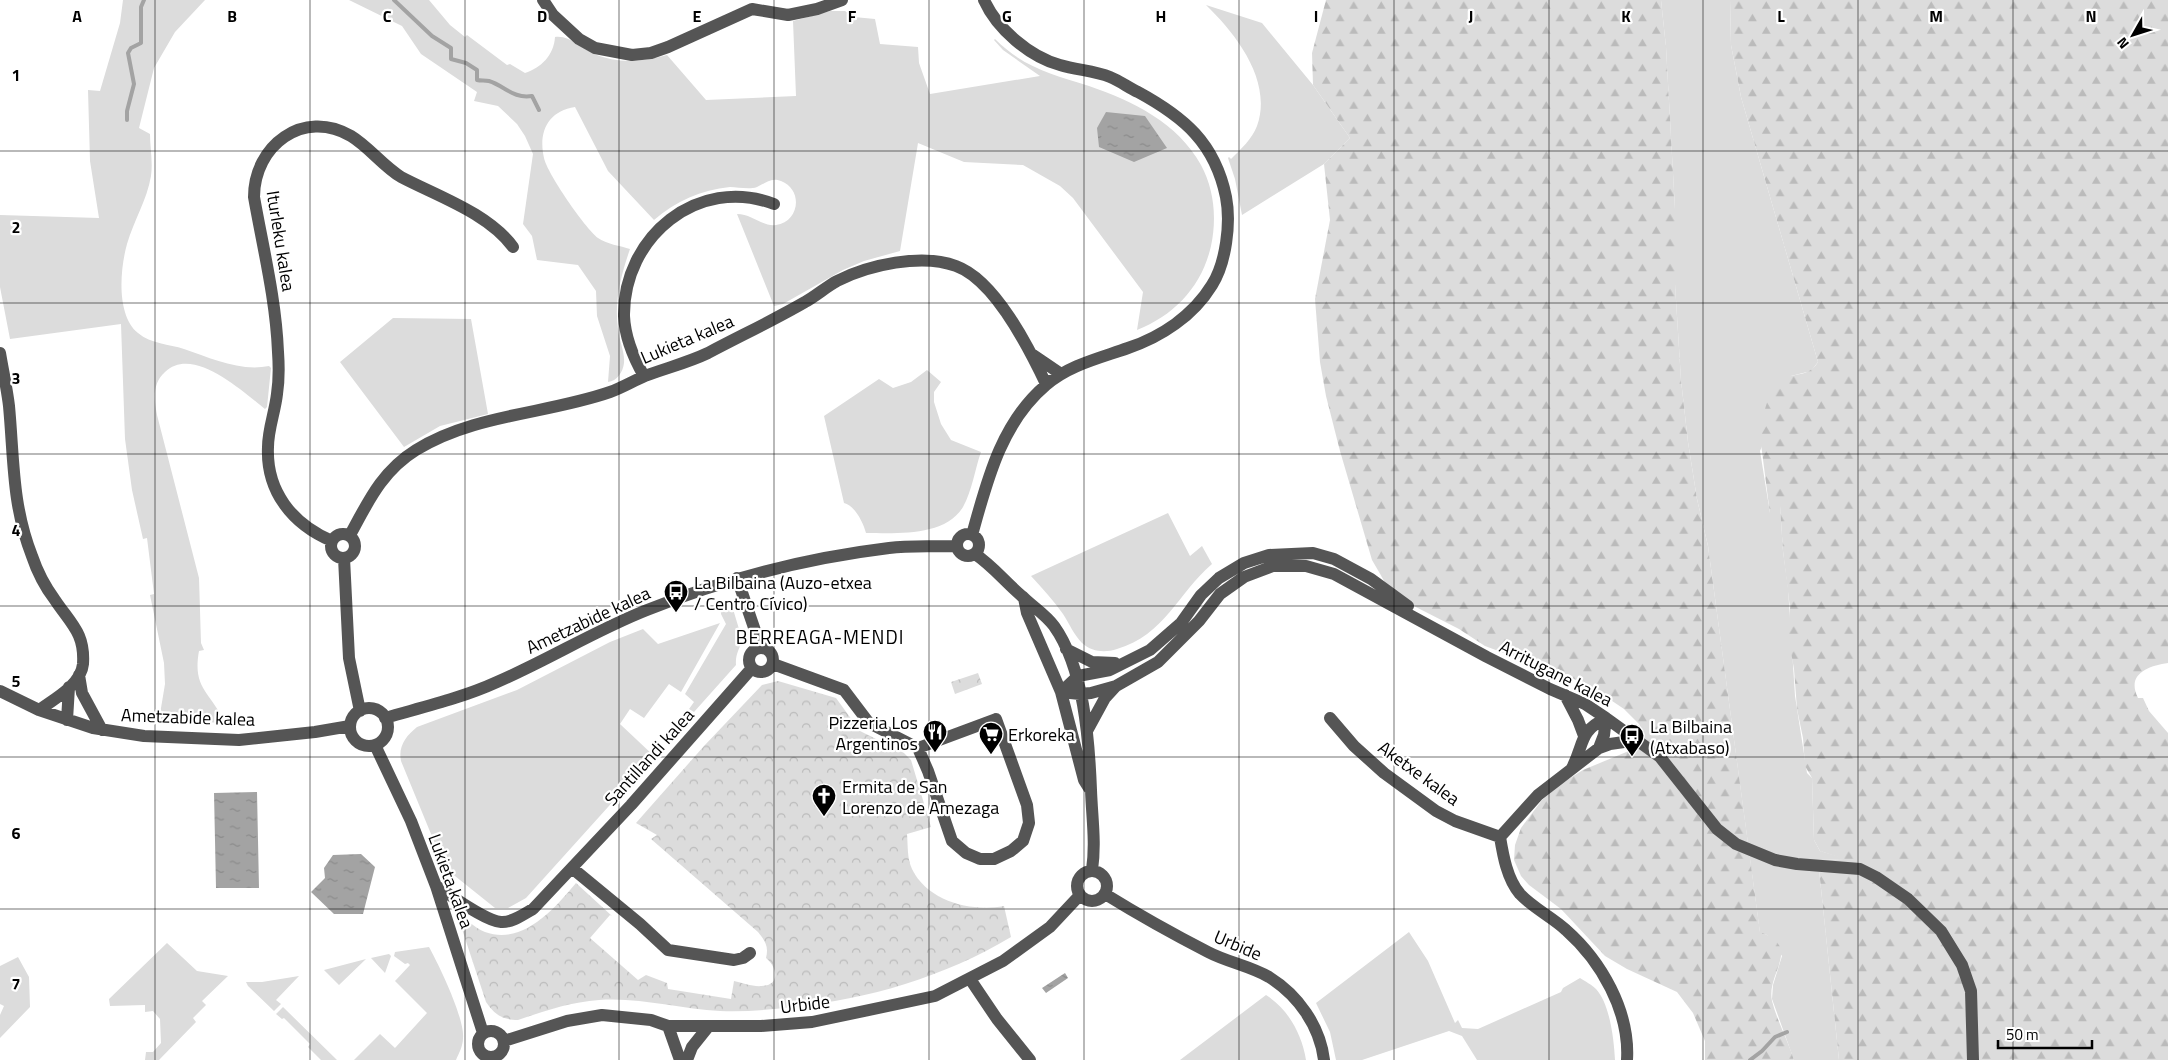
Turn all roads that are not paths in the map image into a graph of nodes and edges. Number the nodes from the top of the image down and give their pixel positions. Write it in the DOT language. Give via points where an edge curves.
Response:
graph roads {
  1 [pos="543,0"];
  2 [pos="842,0"];
  3 [pos="984,0"];
  4 [pos="752,5"];
  5 [pos="774,204"];
  6 [pos="513,247"];
  7 [pos="0,353"];
  8 [pos="1032,355"];
  9 [pos="1061,374"];
  10 [pos="644,376"];
  11 [pos="1046,384"];
  12 [pos="972,535"];
  13 [pos="350,536"];
  14 [pos="332,541"];
  15 [pos="957,546"];
  16 [pos="975,554"];
  17 [pos="344,558"];
  18 [pos="737,578"];
  19 [pos="1024,598"];
  20 [pos="1457,640"];
  21 [pos="761,648"];
  22 [pos="1066,649"];
  23 [pos="1125,662"];
  24 [pos="773,664"];
  25 [pos="752,668"];
  26 [pos="79,675"];
  27 [pos="1078,676"];
  28 [pos="1116,686"];
  29 [pos="69,687"];
  30 [pos="0,691"];
  31 [pos="1061,692"];
  32 [pos="82,693"];
  33 [pos="1080,694"];
  34 [pos="1565,695"];
  35 [pos="39,710"];
  36 [pos="360,711"];
  37 [pos="385,718"];
  38 [pos="1330,718"];
  39 [pos="1606,718"];
  40 [pos="67,720"];
  41 [pos="350,726"];
  42 [pos="102,730"];
  43 [pos="1087,731"];
  44 [pos="1584,736"];
  45 [pos="1638,740"];
  46 [pos="375,745"];
  47 [pos="918,748"];
  48 [pos="1599,748"];
  49 [pos="1571,770"];
  50 [pos="1091,792"];
  51 [pos="1500,837"];
  52 [pos="572,868"];
  53 [pos="1092,870"];
  54 [pos="436,886"];
  55 [pos="1105,894"];
  56 [pos="1080,895"];
  57 [pos="750,953"];
  58 [pos="970,978"];
  59 [pos="668,1026"];
  60 [pos="687,1026"];
  61 [pos="708,1027"];
  62 [pos="483,1033"];
  63 [pos="504,1041"];
  64 [pos="675,1043"];
  65 [pos="692,1047"];
  66 [pos="480,1057"];
  67 [pos="680,1060"];
  68 [pos="687,1060"];
  69 [pos="1030,1060"];
  70 [pos="1324,1060"];
  71 [pos="1627,1060"];
  72 [pos="1973,1060"];
  1 -- 4 [label="street" via="553,15 579,39 595,48 632,55 668,47"];
  2 -- 4 [label="street" via="788,15"];
  3 -- 9 [label="street" via="1000,24 1036,54 1058,65 1110,77 1167,108 1201,140 1224,187 1229,222 1221,260 1213,282 1193,309 1174,326 1151,339 1096,357"];
  5 -- 10 [label="street" via="730,197 712,200 675,216 646,244 628,279 624,317 627,338"];
  6 -- 14 [label="street, Iturleku kalea" via="492,226 399,175 359,142 340,132 319,127 297,131 277,142 262,160 254,180 254,197 273,302 278,352 277,392 268,444 270,476 284,506 313,532"];
  7 -- 26 [label="street" via="19,520 32,558 54,599 78,629 83,666"];
  8 -- 9 [label="street, Lukieta kalea"];
  8 -- 10 [label="street, Lukieta kalea" via="997,299 982,282 955,265 916,260 872,267 838,281 805,302 705,354"];
  8 -- 11 [label="street, Lukieta kalea"];
  9 -- 11 [label="street"];
  10 -- 13 [label="street, Lukieta kalea" via="610,392 439,437 414,451 375,488"];
  11 -- 12 [label="street" via="1024,407 991,467"];
  12 -- 15 [label="street" via="962,537"];
  12 -- 16 [label="street" via="978,542"];
  13 -- 14 [label="street" via="340,534"];
  13 -- 17 [label="street" via="355,541 355,549"];
  14 -- 17 [label="street" via="333,553"];
  15 -- 16 [label="street" via="965,556"];
  15 -- 18 [label="street, Ametzabide kalea" via="891,547 811,560"];
  16 -- 19 [label="street"];
  17 -- 36 [label="street" via="348,658"];
  18 -- 21 [label="street"];
  18 -- 37 [label="street, Ametzabide kalea" via="645,610 496,683"];
  19 -- 22 [label="street" via="1054,626"];
  19 -- 31 [label="street" via="1027,614"];
  20 -- 23 [label="street, Arritugane kalea" via="1370,579 1334,559 1313,553 1292,553 1269,555 1244,563 1220,578 1201,595 1181,623 1150,650"];
  20 -- 28 [label="street, Arritugane kalea" via="1334,574 1306,566 1273,566 1244,576 1220,594 1199,621 1164,656"];
  20 -- 34 [label="street, Arritugane kalea"];
  21 -- 24 [label="street" via="772,653"];
  21 -- 25 [label="street" via="754,650 750,657"];
  22 -- 23 [label="street" via="1092,662"];
  22 -- 27 [label="street"];
  23 -- 27 [label="street, Arritugane kalea" via="1110,670"];
  24 -- 25 [label="street" via="763,672"];
  24 -- 47 [label="street" via="844,690 869,723"];
  25 -- 52 [label="street, Santillandi kalea"];
  26 -- 29 [label="street"];
  26 -- 32 [label="street"];
  27 -- 31 [label="street"];
  27 -- 33 [label="street"];
  28 -- 33 [label="street"];
  28 -- 43 [label="street" via="1105,698"];
  29 -- 35 [label="street"];
  29 -- 40 [label="street"];
  30 -- 35 [label="street, Ametzabide kalea"];
  31 -- 33 [label="street"];
  31 -- 50 [label="street" via="1084,780"];
  32 -- 40 [label="street"];
  32 -- 42 [label="street"];
  33 -- 43 [label="street"];
  34 -- 39 [label="street, Arritugane kalea"];
  34 -- 44 [label="street"];
  35 -- 40 [label="street, Ametzabide kalea"];
  36 -- 37 [label="street" via="377,710"];
  36 -- 41 [label="street"];
  37 -- 46 [label="street" via="387,734"];
  38 -- 51 [label="street, Aketxe kalea" via="1384,773 1436,811"];
  39 -- 44 [label="street" via="1591,726"];
  39 -- 45 [label="street, Arritugane kalea"];
  39 -- 48 [label="street"];
  40 -- 42 [label="street, Ametzabide kalea"];
  41 -- 42 [label="street, Ametzabide kalea" via="239,740 144,736"];
  41 -- 46 [label="street" via="358,742"];
  43 -- 50 [label="street"];
  44 -- 49 [label="street"];
  45 -- 48 [label="street"];
  45 -- 72 [label="street, Arritugane kalea" via="1660,757 1717,829 1736,844 1776,860 1860,870 1908,899 1941,931 1962,965 1971,991"];
  46 -- 54 [label="street, Lukieta kalea"];
  47 -- 47 [label="street" via="952,841 966,853 980,859 994,859 1022,841 1029,823 1027,806 996,719"];
  48 -- 49 [label="street"];
  49 -- 51 [label="street" via="1538,795"];
  50 -- 53 [label="street" via="1094,820"];
  51 -- 71 [label="street" via="1509,871 1520,894 1566,930 1594,959 1617,1000 1628,1046"];
  52 -- 54 [label="street, Santillandi kalea" via="533,909 502,923 488,919"];
  52 -- 57 [label="street" via="668,950 734,960"];
  53 -- 55 [label="street" via="1101,873 1106,881"];
  53 -- 56 [label="street" via="1079,876 1076,886"];
  54 -- 62 [label="street, Lukieta kalea"];
  55 -- 56 [label="street" via="1093,901"];
  55 -- 70 [label="street, Urbide" via="1213,955 1269,977 1306,1010 1322,1045"];
  56 -- 58 [label="street, Urbide" via="1050,927 1003,960"];
  58 -- 61 [label="street, Urbide" via="935,996 856,1014 812,1022"];
  58 -- 69 [label="street"];
  59 -- 60 [label="street, Urbide"];
  59 -- 63 [label="street, Urbide" via="651,1020 602,1015 567,1021"];
  59 -- 64 [label="street"];
  60 -- 61 [label="street, Urbide"];
  60 -- 64 [label="street"];
  60 -- 65 [label="street"];
  61 -- 65 [label="street"];
  62 -- 63 [label="street" via="496,1032"];
  62 -- 66 [label="street" via="478,1043"];
  63 -- 66 [label="street" via="502,1050 495,1056"];
  64 -- 67 [label="street"];
  65 -- 68 [label="street"];
}
